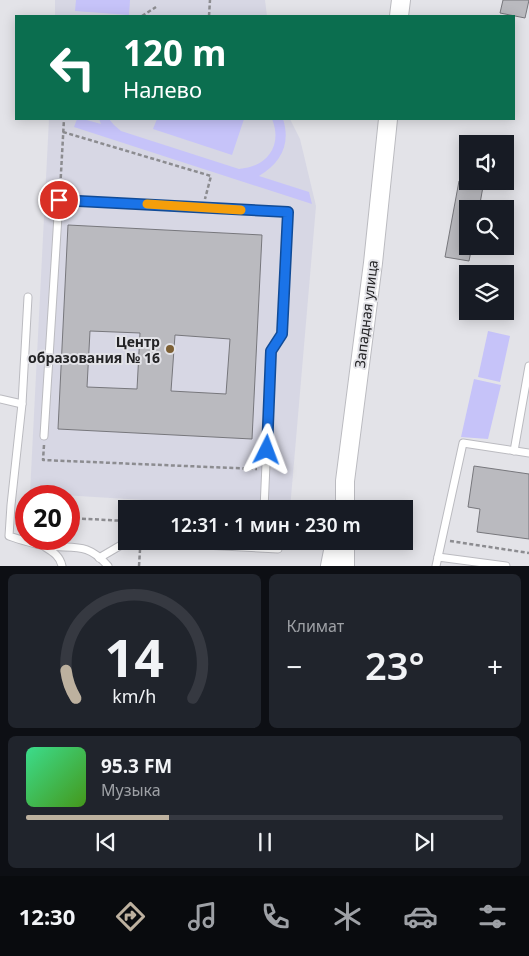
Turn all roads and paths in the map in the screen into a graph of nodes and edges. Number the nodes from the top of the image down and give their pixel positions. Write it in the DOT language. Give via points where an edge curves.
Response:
graph roads {
  1 [pos="210,0"];
  2 [pos="401,0"];
  3 [pos="156,8"];
  4 [pos="144,15"];
  5 [pos="209,15"];
  6 [pos="399,15"];
  7 [pos="64,120"];
  8 [pos="388,120"];
  9 [pos="63,132"];
  10 [pos="59,200"];
  11 [pos="202,207"];
  12 [pos="28,297"];
  13 [pos="529,366"];
  14 [pos="0,399"];
  15 [pos="22,404"];
  16 [pos="44,436"];
  17 [pos="514,451"];
  18 [pos="529,453"];
  19 [pos="266,469"];
  20 [pos="345,481"];
  21 [pos="264,500"];
  22 [pos="342,500"];
  23 [pos="345,500"];
  24 [pos="80,519"];
  25 [pos="118,521"];
  26 [pos="15,538"];
  27 [pos="442,540"];
  28 [pos="118,547"];
  29 [pos="80,548"];
  30 [pos="50,550"];
  31 [pos="140,550"];
  32 [pos="333,550"];
  33 [pos="345,550"];
  34 [pos="529,553"];
  35 [pos="438,557"];
  36 [pos="99,558"];
  37 [pos="62,566"];
  38 [pos="108,566"];
  39 [pos="139,566"];
  40 [pos="330,566"];
  41 [pos="345,566"];
  42 [pos="436,566"];
  43 [pos="506,566"];
  1 -- 5 [label="path"];
  2 -- 6 [label="street"];
  3 -- 4 [label="path"];
  7 -- 9 [label="path"];
  8 -- 20 [label="street, Западная улица"];
  9 -- 10 [label="path"];
  9 -- 11 [label="path" via="211,176"];
  10 -- 11 [label="lane"];
  10 -- 16 [label="lane"];
  11 -- 19 [label="lane" via="288,212 282,334 271,351"];
  12 -- 15 [label="lane"];
  13 -- 17 [label="lane"];
  14 -- 15 [label="lane"];
  15 -- 26 [label="lane" via="9,536"];
  16 -- 19 [label="path" via="43,460"];
  17 -- 18 [label="lane"];
  17 -- 27 [label="lane" via="463,443"];
  19 -- 21 [label="lane"];
  20 -- 22 [label="street"];
  20 -- 23 [label="street, Западная улица"];
  24 -- 25 [label="path"];
  27 -- 34 [label="path"];
  27 -- 35 [label="lane"];
  28 -- 36 [label="lane"];
  29 -- 36 [label="lane"];
  30 -- 37 [label="lane"];
  31 -- 39 [label="path"];
  32 -- 40 [label="street"];
  33 -- 41 [label="street"];
  35 -- 42 [label="lane"];
  35 -- 43 [label="lane"];
  36 -- 38 [label="lane"];
}
